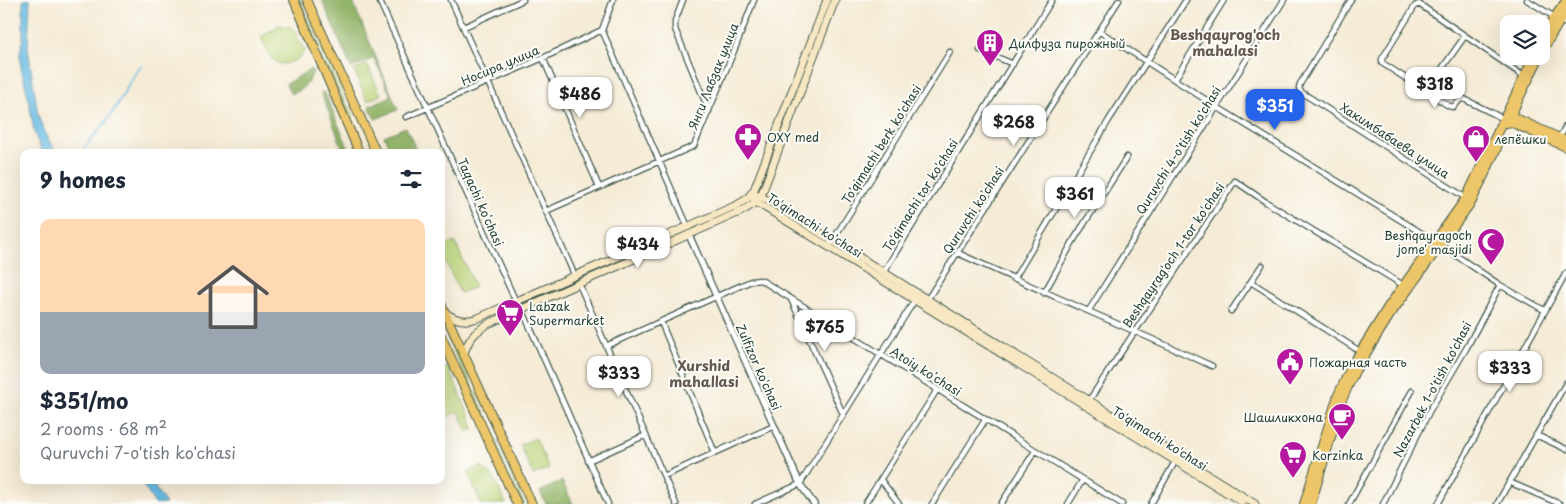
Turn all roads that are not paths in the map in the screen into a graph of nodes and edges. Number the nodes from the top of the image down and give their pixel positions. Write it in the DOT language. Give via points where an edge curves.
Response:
graph roads {
  1 [pos="294,0"];
  2 [pos="308,0"];
  3 [pos="379,0"];
  4 [pos="451,0"];
  5 [pos="523,0"];
  6 [pos="613,0"];
  7 [pos="683,0"];
  8 [pos="754,0"];
  9 [pos="826,0"];
  10 [pos="835,0"];
  11 [pos="1052,0"];
  12 [pos="1119,0"];
  13 [pos="1186,0"];
  14 [pos="1224,0"];
  15 [pos="1284,0"];
  16 [pos="1351,0"];
  17 [pos="1527,0"];
  18 [pos="1566,1"];
  19 [pos="1566,11"];
  20 [pos="1560,21"];
  21 [pos="464,26"];
  22 [pos="602,30"];
  23 [pos="1099,31"];
  24 [pos="1550,32"];
  25 [pos="1465,36"];
  26 [pos="1550,38"];
  27 [pos="980,50"];
  28 [pos="950,52"];
  29 [pos="543,58"];
  30 [pos="1148,62"];
  31 [pos="1013,64"];
  32 [pos="1531,65"];
  33 [pos="1534,65"];
  34 [pos="1526,78"];
  35 [pos="1175,79"];
  36 [pos="488,82"];
  37 [pos="1426,91"];
  38 [pos="1217,106"];
  39 [pos="427,108"];
  40 [pos="709,111"];
  41 [pos="406,117"];
  42 [pos="1508,119"];
  43 [pos="362,122"];
  44 [pos="1566,126"];
  45 [pos="349,128"];
  46 [pos="1561,140"];
  47 [pos="1566,147"];
  48 [pos="358,149"];
  49 [pos="375,149"];
  50 [pos="1127,157"];
  51 [pos="658,162"];
  52 [pos="599,187"];
  53 [pos="751,195"];
  54 [pos="1466,198"];
  55 [pos="758,199"];
  56 [pos="546,211"];
  57 [pos="688,227"];
  58 [pos="689,235"];
  59 [pos="831,243"];
  60 [pos="1439,243"];
  61 [pos="958,253"];
  62 [pos="1262,265"];
  63 [pos="883,273"];
  64 [pos="1566,273"];
  65 [pos="575,276"];
  66 [pos="1014,279"];
  67 [pos="1250,282"];
  68 [pos="579,284"];
  69 [pos="1500,284"];
  70 [pos="1403,285"];
  71 [pos="1044,293"];
  72 [pos="717,297"];
  73 [pos="916,297"];
  74 [pos="790,298"];
  75 [pos="516,302"];
  76 [pos="925,302"];
  77 [pos="522,309"];
  78 [pos="445,310"];
  79 [pos="1088,310"];
  80 [pos="1544,310"];
  81 [pos="1231,311"];
  82 [pos="445,312"];
  83 [pos="491,313"];
  84 [pos="494,321"];
  85 [pos="661,322"];
  86 [pos="1135,331"];
  87 [pos="445,345"];
  88 [pos="606,346"];
  89 [pos="1362,353"];
  90 [pos="464,354"];
  91 [pos="880,355"];
  92 [pos="1212,366"];
  93 [pos="1566,383"];
  94 [pos="1564,389"];
  95 [pos="937,390"];
  96 [pos="1412,391"];
  97 [pos="1087,403"];
  98 [pos="843,414"];
  99 [pos="985,420"];
  100 [pos="774,426"];
  101 [pos="497,427"];
  102 [pos="484,433"];
  103 [pos="646,435"];
  104 [pos="1536,435"];
  105 [pos="1566,449"];
  106 [pos="1035,451"];
  107 [pos="715,453"];
  108 [pos="1177,458"];
  109 [pos="588,461"];
  110 [pos="664,476"];
  111 [pos="881,480"];
  112 [pos="1082,481"];
  113 [pos="1509,482"];
  114 [pos="800,484"];
  115 [pos="1234,494"];
  116 [pos="517,504"];
  117 [pos="532,504"];
  118 [pos="608,504"];
  119 [pos="676,504"];
  120 [pos="755,504"];
  121 [pos="814,504"];
  122 [pos="865,504"];
  123 [pos="899,504"];
  124 [pos="932,504"];
  125 [pos="1001,504"];
  126 [pos="1068,504"];
  127 [pos="1122,504"];
  128 [pos="1151,504"];
  129 [pos="1246,504"];
  130 [pos="1255,504"];
  131 [pos="1304,504"];
  132 [pos="1311,504"];
  133 [pos="1349,504"];
  134 [pos="1383,504"];
  135 [pos="1438,504"];
  136 [pos="1497,504"];
  137 [pos="1560,504"];
  1 -- 45 [label="main road"];
  2 -- 43 [label="main road"];
  3 -- 39 [label="street, Taqachi koʻchasi"];
  4 -- 21 [label="street"];
  5 -- 21 [label="street"];
  6 -- 22 [label="street"];
  7 -- 40 [label="street" via="675,29"];
  8 -- 40 [label="street, Янги Лабзак улица"];
  9 -- 53 [label="main road"];
  10 -- 55 [label="main road"];
  11 -- 31 [label="street, To'qimachi tor ko'chasi"];
  12 -- 23 [label="street, Quruvchi ko'chasi"];
  13 -- 30 [label="street"];
  14 -- 35 [label="street"];
  15 -- 38 [label="street, Quruvchi 4-o'tish ko'chasi"];
  16 -- 54 [label="street, Хакимбабаева улица" via="1299,88"];
  17 -- 20 [label="street"];
  18 -- 20 [label="main road"];
  19 -- 20 [label="main road"];
  20 -- 24 [label="main road"];
  20 -- 26 [label="main road"];
  21 -- 36 [label="street"];
  22 -- 29 [label="street, Носира улица"];
  22 -- 51 [label="street"];
  23 -- 30 [label="street"];
  23 -- 61 [label="street, Quruvchi ko'chasi"];
  25 -- 34 [label="street"];
  25 -- 37 [label="street"];
  25 -- 37 [label="street" via="1419,4 1415,6 1381,61"];
  27 -- 31 [label="street"];
  28 -- 59 [label="street, To'qimachi berk ko'chasi"];
  29 -- 36 [label="street, Носира улица"];
  29 -- 52 [label="street"];
  30 -- 35 [label="street"];
  30 -- 66 [label="street" via="1109,120"];
  31 -- 63 [label="street, To'qimachi tor ko'chasi"];
  32 -- 34 [label="main road"];
  33 -- 34 [label="main road"];
  34 -- 42 [label="main road"];
  35 -- 38 [label="street"];
  36 -- 39 [label="street, Носира улица"];
  36 -- 56 [label="street"];
  37 -- 42 [label="street" via="1451,107 1462,98"];
  38 -- 60 [label="street"];
  38 -- 79 [label="street, Quruvchi 4-o'tish ko'chasi"];
  39 -- 41 [label="street, Носира улица"];
  39 -- 75 [label="street, Taqachi koʻchasi"];
  40 -- 51 [label="street, Янги Лабзак улица" via="694,146"];
  42 -- 46 [label="main road"];
  42 -- 54 [label="main road"];
  42 -- 60 [label="main road" via="1472,201"];
  43 -- 45 [label="main road"];
  43 -- 49 [label="main road"];
  44 -- 46 [label="street"];
  45 -- 48 [label="main road"];
  46 -- 47 [label="main road"];
  50 -- 71 [label="street"];
  51 -- 52 [label="street, Янги Лабзак улица"];
  51 -- 57 [label="street"];
  52 -- 56 [label="street, Янги Лабзак улица"];
  53 -- 55 [label="main road, To'qimachi ko'chasi"];
  53 -- 57 [label="main road" via="737,205"];
  54 -- 60 [label="main road"];
  55 -- 58 [label="main road" via="742,212"];
  55 -- 59 [label="main road, To'qimachi ko'chasi"];
  56 -- 65 [label="street"];
  57 -- 65 [label="main road"];
  58 -- 68 [label="main road"];
  58 -- 72 [label="street, Zulfizor ko'chasi"];
  59 -- 63 [label="main road, To'qimachi ko'chasi"];
  59 -- 73 [label="main road, To'qimachi ko'chasi"];
  60 -- 69 [label="street"];
  60 -- 70 [label="main road"];
  60 -- 89 [label="main road"];
  61 -- 66 [label="street"];
  61 -- 76 [label="street, Quruvchi ko'chasi"];
  62 -- 67 [label="street"];
  63 -- 73 [label="main road, To'qimachi ko'chasi"];
  64 -- 80 [label="street"];
  65 -- 75 [label="main road"];
  66 -- 71 [label="street"];
  67 -- 81 [label="street"];
  67 -- 89 [label="street"];
  68 -- 77 [label="main road"];
  68 -- 88 [label="street"];
  69 -- 80 [label="street"];
  69 -- 134 [label="street, Nazarbek 1-o'tish ko'chasi" via="1430,410"];
  70 -- 86 [label="street, Beshqayrag'och 1-tor ko'chasi" via="1235,181"];
  70 -- 89 [label="main road"];
  71 -- 79 [label="street"];
  72 -- 74 [label="street, Atoiy koʻchasi" via="757,279"];
  72 -- 85 [label="street, Atoiy koʻchasi"];
  72 -- 100 [label="street, Zulfizor ko'chasi"];
  73 -- 76 [label="main road, To'qimachi ko'chasi"];
  73 -- 91 [label="street"];
  74 -- 91 [label="street, Atoiy koʻchasi"];
  74 -- 98 [label="street"];
  75 -- 83 [label="main road"];
  76 -- 97 [label="main road, To'qimachi ko'chasi"];
  77 -- 84 [label="main road"];
  77 -- 109 [label="street"];
  78 -- 83 [label="main road" via="454,318 463,320"];
  79 -- 86 [label="street"];
  80 -- 135 [label="street"];
  82 -- 90 [label="main road"];
  83 -- 84 [label="main road"];
  84 -- 90 [label="main road" via="472,336"];
  85 -- 88 [label="street, Atoiy koʻchasi"];
  85 -- 107 [label="street"];
  86 -- 92 [label="street"];
  86 -- 97 [label="street, Beshqayrag'och 1-tor ko'chasi"];
  87 -- 102 [label="main road"];
  88 -- 103 [label="street"];
  89 -- 131 [label="main road" via="1338,395"];
  89 -- 132 [label="main road" via="1342,400"];
  90 -- 101 [label="main road"];
  91 -- 95 [label="street, Atoiy koʻchasi"];
  91 -- 98 [label="street"];
  93 -- 94 [label="street"];
  94 -- 104 [label="street"];
  95 -- 99 [label="street, Atoiy koʻchasi"];
  95 -- 111 [label="street"];
  96 -- 133 [label="street"];
  97 -- 108 [label="main road, To'qimachi ko'chasi"];
  98 -- 114 [label="street"];
  99 -- 106 [label="street, Atoiy koʻchasi"];
  99 -- 124 [label="street"];
  100 -- 107 [label="street"];
  100 -- 114 [label="street, Zulfizor ko'chasi"];
  101 -- 102 [label="main road"];
  101 -- 117 [label="main road"];
  102 -- 116 [label="main road"];
  103 -- 109 [label="street"];
  103 -- 110 [label="street"];
  104 -- 105 [label="street"];
  104 -- 113 [label="street"];
  106 -- 112 [label="street, Atoiy koʻchasi"];
  106 -- 125 [label="street"];
  107 -- 110 [label="street"];
  108 -- 115 [label="main road, To'qimachi ko'chasi"];
  108 -- 128 [label="street"];
  109 -- 118 [label="street"];
  110 -- 119 [label="street"];
  111 -- 122 [label="street"];
  111 -- 123 [label="street"];
  112 -- 126 [label="street"];
  112 -- 127 [label="street, Atoiy koʻchasi"];
  113 -- 136 [label="street"];
  113 -- 137 [label="street"];
  114 -- 120 [label="street"];
  114 -- 121 [label="street, Zulfizor ko'chasi"];
  115 -- 129 [label="main road, To'qimachi ko'chasi"];
  115 -- 130 [label="main road, To'qimachi ko'chasi"];
}
